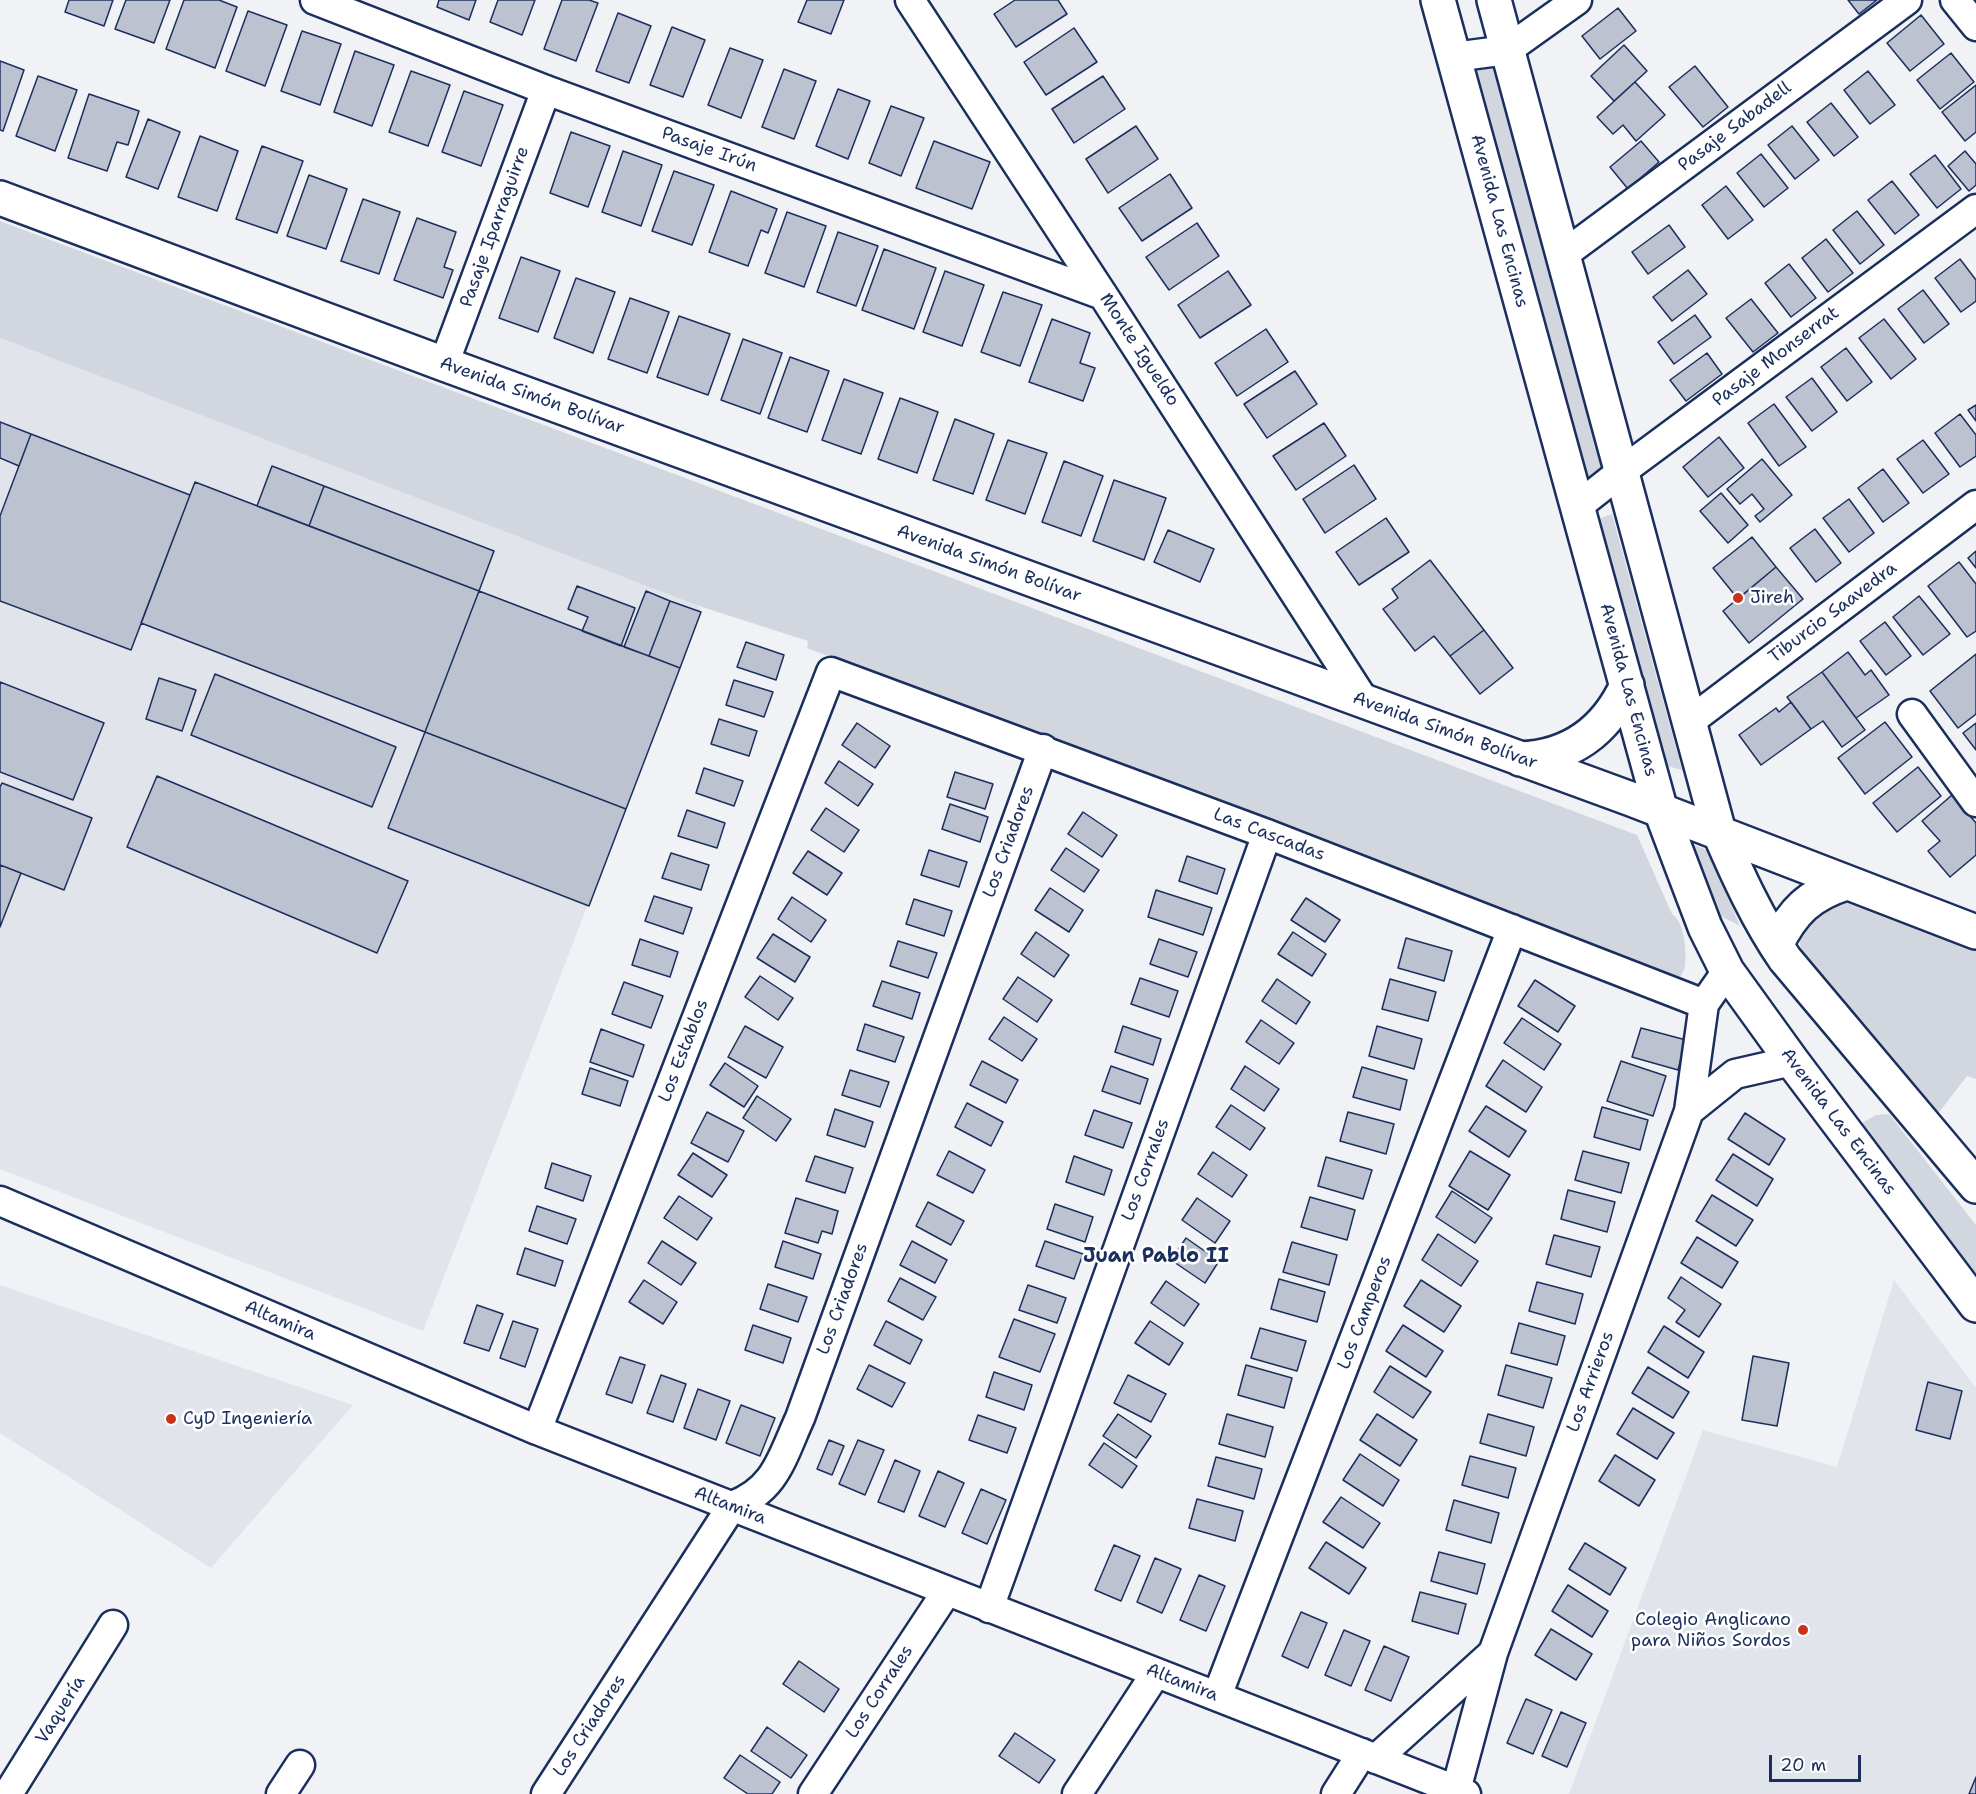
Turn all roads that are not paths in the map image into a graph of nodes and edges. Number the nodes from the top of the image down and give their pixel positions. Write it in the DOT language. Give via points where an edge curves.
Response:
graph roads {
  1 [pos="315,0"];
  2 [pos="910,0"];
  3 [pos="1438,0"];
  4 [pos="1494,0"];
  5 [pos="1577,0"];
  6 [pos="1907,0"];
  7 [pos="1955,0"];
  8 [pos="1976,26"];
  9 [pos="1507,50"];
  10 [pos="1454,57"];
  11 [pos="546,90"];
  12 [pos="0,198"];
  13 [pos="1976,209"];
  14 [pos="1563,255"];
  15 [pos="1103,295"];
  16 [pos="444,364"];
  17 [pos="1622,472"];
  18 [pos="1976,505"];
  19 [pos="1578,506"];
  20 [pos="831,672"];
  21 [pos="1627,685"];
  22 [pos="1365,702"];
  23 [pos="1912,714"];
  24 [pos="1689,722"];
  25 [pos="1043,749"];
  26 [pos="1520,759"];
  27 [pos="1976,802"];
  28 [pos="1662,811"];
  29 [pos="1719,832"];
  30 [pos="1267,834"];
  31 [pos="1846,883"];
  32 [pos="1972,926"];
  33 [pos="1512,929"];
  34 [pos="1776,945"];
  35 [pos="1727,971"];
  36 [pos="1704,1004"];
  37 [pos="1792,1061"];
  38 [pos="1689,1111"];
  39 [pos="1976,1186"];
  40 [pos="0,1201"];
  41 [pos="1976,1305"];
  42 [pos="537,1431"];
  43 [pos="732,1506"];
  44 [pos="947,1591"];
  45 [pos="989,1608"];
  46 [pos="113,1625"];
  47 [pos="1493,1653"];
  48 [pos="1156,1673"];
  49 [pos="1217,1696"];
  50 [pos="1369,1756"];
  51 [pos="300,1765"];
  52 [pos="1461,1792"];
  53 [pos="8,1794"];
  54 [pos="281,1794"];
  55 [pos="546,1794"];
  56 [pos="813,1794"];
  57 [pos="1077,1794"];
  58 [pos="1336,1794"];
  1 -- 11 [label="street, Pasaje Irún"];
  2 -- 15 [label="street, Monte Igueldo"];
  3 -- 10 [label="main road, Avenida Las Encinas"];
  4 -- 9 [label="main road"];
  5 -- 9 [label="street"];
  6 -- 14 [label="street, Pasaje Sabadell"];
  7 -- 8 [label="street"];
  9 -- 10 [label="street"];
  9 -- 14 [label="main road"];
  10 -- 19 [label="main road, Avenida Las Encinas"];
  11 -- 15 [label="street, Pasaje Irún"];
  11 -- 16 [label="street, Pasaje Iparraguirre"];
  12 -- 16 [label="main road, Avenida Simón Bolívar"];
  13 -- 17 [label="street, Pasaje Monserrat"];
  14 -- 17 [label="main road"];
  15 -- 22 [label="street, Monte Igueldo"];
  16 -- 22 [label="main road, Avenida Simón Bolívar"];
  17 -- 19 [label="street, Pasaje Monserrat"];
  17 -- 24 [label="main road"];
  18 -- 24 [label="street, Tiburcio Saavedra"];
  19 -- 21 [label="main road, Avenida Las Encinas"];
  20 -- 25 [label="street, Las Cascadas"];
  20 -- 42 [label="street, Los Establos"];
  21 -- 26 [label="main road" via="1611,714 1580,742 1543,756"];
  21 -- 28 [label="main road, Avenida Las Encinas"];
  22 -- 26 [label="main road, Avenida Simón Bolívar"];
  23 -- 27 [label="street"];
  24 -- 29 [label="main road"];
  25 -- 30 [label="street, Las Cascadas"];
  25 -- 43 [label="street, Los Criadores" via="800,1418 767,1484 747,1501"];
  26 -- 28 [label="main road, Avenida Simón Bolívar"];
  28 -- 29 [label="main road, Avenida Simón Bolívar"];
  28 -- 35 [label="main road, Avenida Las Encinas" via="1704,927"];
  29 -- 31 [label="main road, Avenida Simón Bolívar"];
  29 -- 34 [label="main road"];
  30 -- 33 [label="street, Las Cascadas"];
  30 -- 45 [label="street, Los Corrales"];
  31 -- 32 [label="main road, Avenida Simón Bolívar"];
  31 -- 34 [label="main road" via="1797,910"];
  33 -- 36 [label="street, Las Cascadas"];
  33 -- 49 [label="street, Los Camperos"];
  34 -- 39 [label="main road"];
  35 -- 36 [label="street, Los Arrieros"];
  35 -- 37 [label="main road, Avenida Las Encinas"];
  36 -- 38 [label="street, Los Arrieros"];
  37 -- 38 [label="street" via="1735,1074"];
  37 -- 41 [label="main road, Avenida Las Encinas"];
  38 -- 47 [label="street, Los Arrieros"];
  40 -- 42 [label="street, Altamira"];
  42 -- 43 [label="street, Altamira"];
  43 -- 44 [label="street, Altamira"];
  43 -- 55 [label="street, Los Criadores"];
  44 -- 45 [label="street, Altamira"];
  44 -- 56 [label="street, Los Corrales"];
  45 -- 48 [label="street, Altamira"];
  46 -- 53 [label="street, Vaquería"];
  47 -- 50 [label="street, Los Arrieros"];
  47 -- 52 [label="street, Los Arrieros"];
  48 -- 49 [label="street, Altamira"];
  48 -- 57 [label="street"];
  49 -- 50 [label="street, Altamira"];
  50 -- 52 [label="street, Altamira"];
  50 -- 58 [label="street, Los Arrieros"];
  51 -- 54 [label="street"];
}
